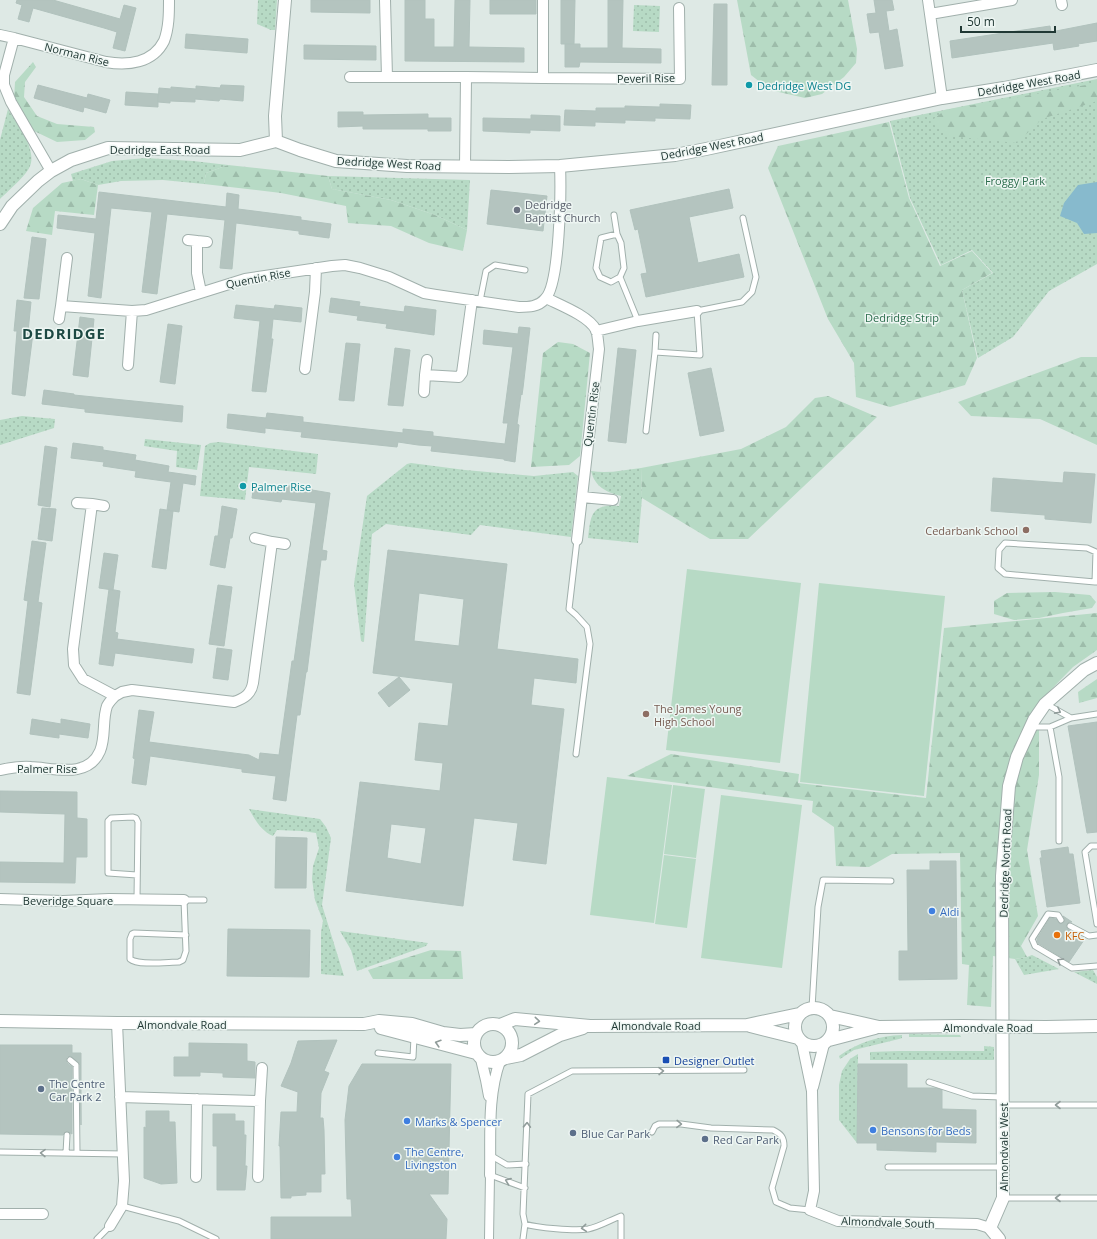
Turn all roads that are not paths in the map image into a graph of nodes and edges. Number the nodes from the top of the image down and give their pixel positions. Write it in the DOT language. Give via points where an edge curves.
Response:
graph roads {
  1 [pos="169,0"];
  2 [pos="285,0"];
  3 [pos="385,0"];
  4 [pos="543,0"];
  5 [pos="928,0"];
  6 [pos="1012,0"];
  7 [pos="679,8"];
  8 [pos="930,14"];
  9 [pos="0,35"];
  10 [pos="14,38"];
  11 [pos="1097,70"];
  12 [pos="387,77"];
  13 [pos="466,77"];
  14 [pos="350,78"];
  15 [pos="544,78"];
  16 [pos="2,86"];
  17 [pos="942,98"];
  18 [pos="276,141"];
  19 [pos="465,166"];
  20 [pos="560,166"];
  21 [pos="51,171"];
  22 [pos="614,214"];
  23 [pos="743,218"];
  24 [pos="0,224"];
  25 [pos="617,234"];
  26 [pos="207,242"];
  27 [pos="66,258"];
  28 [pos="316,268"];
  29 [pos="525,270"];
  30 [pos="620,277"];
  31 [pos="201,292"];
  32 [pos="546,298"];
  33 [pos="476,300"];
  34 [pos="61,306"];
  35 [pos="132,311"];
  36 [pos="697,311"];
  37 [pos="59,319"];
  38 [pos="638,321"];
  39 [pos="596,331"];
  40 [pos="656,336"];
  41 [pos="655,352"];
  42 [pos="427,360"];
  43 [pos="128,365"];
  44 [pos="305,369"];
  45 [pos="425,374"];
  46 [pos="424,392"];
  47 [pos="646,431"];
  48 [pos="582,497"];
  49 [pos="613,500"];
  50 [pos="77,503"];
  51 [pos="92,504"];
  52 [pos="104,506"];
  53 [pos="255,538"];
  54 [pos="577,540"];
  55 [pos="272,542"];
  56 [pos="285,544"];
  57 [pos="1096,582"];
  58 [pos="1097,663"];
  59 [pos="115,696"];
  60 [pos="1045,704"];
  61 [pos="1097,714"];
  62 [pos="1071,718"];
  63 [pos="1030,727"];
  64 [pos="1050,727"];
  65 [pos="576,754"];
  66 [pos="0,770"];
  67 [pos="1059,841"];
  68 [pos="1097,846"];
  69 [pos="137,875"];
  70 [pos="891,881"];
  71 [pos="0,899"];
  72 [pos="137,899"];
  73 [pos="184,900"];
  74 [pos="204,900"];
  75 [pos="1061,920"];
  76 [pos="1097,924"];
  77 [pos="1070,926"];
  78 [pos="186,935"];
  79 [pos="1097,935"];
  80 [pos="1097,966"];
  81 [pos="812,1008"];
  82 [pos="799,1014"];
  83 [pos="830,1016"];
  84 [pos="0,1021"];
  85 [pos="116,1023"];
  86 [pos="364,1024"];
  87 [pos="500,1025"];
  88 [pos="747,1025"];
  89 [pos="590,1026"];
  90 [pos="1097,1026"];
  91 [pos="879,1027"];
  92 [pos="476,1034"];
  93 [pos="414,1036"];
  94 [pos="800,1040"];
  95 [pos="826,1042"];
  96 [pos="378,1053"];
  97 [pos="479,1056"];
  98 [pos="70,1060"];
  99 [pos="503,1060"];
  100 [pos="262,1068"];
  101 [pos="744,1070"];
  102 [pos="929,1082"];
  103 [pos="812,1091"];
  104 [pos="120,1097"];
  105 [pos="197,1099"];
  106 [pos="260,1101"];
  107 [pos="1003,1101"];
  108 [pos="1097,1105"];
  109 [pos="491,1110"];
  110 [pos="652,1132"];
  111 [pos="67,1135"];
  112 [pos="0,1152"];
  113 [pos="66,1153"];
  114 [pos="77,1153"];
  115 [pos="124,1154"];
  116 [pos="490,1155"];
  117 [pos="526,1164"];
  118 [pos="888,1167"];
  119 [pos="1004,1167"];
  120 [pos="490,1174"];
  121 [pos="196,1177"];
  122 [pos="258,1177"];
  123 [pos="525,1188"];
  124 [pos="1003,1198"];
  125 [pos="1097,1198"];
  126 [pos="122,1206"];
  127 [pos="810,1210"];
  128 [pos="0,1214"];
  129 [pos="43,1214"];
  130 [pos="525,1224"];
  131 [pos="110,1226"];
  132 [pos="990,1228"];
  133 [pos="97,1239"];
  134 [pos="216,1239"];
  135 [pos="489,1239"];
  136 [pos="523,1239"];
  137 [pos="621,1239"];
  138 [pos="999,1239"];
  1 -- 10 [label="street, Norman Rise" via="163,41 153,55 132,63 119,65"];
  2 -- 18 [label="street" via="275,116"];
  3 -- 12 [label="street"];
  4 -- 15 [label="street"];
  5 -- 8 [label="street"];
  6 -- 8 [label="street"];
  7 -- 15 [label="street, Peveril Rise" via="680,79"];
  8 -- 17 [label="street"];
  9 -- 10 [label="street, Norman Rise"];
  10 -- 16 [label="street"];
  11 -- 17 [label="street, Dedridge West Road"];
  12 -- 13 [label="street, Peveril Rise"];
  12 -- 14 [label="street, Peveril Rise"];
  13 -- 15 [label="street, Peveril Rise"];
  13 -- 19 [label="street"];
  16 -- 21 [label="street"];
  17 -- 20 [label="street, Dedridge West Road" via="706,150"];
  18 -- 19 [label="street, Dedridge West Road" via="336,161 407,166"];
  18 -- 21 [label="street, Dedridge East Road" via="240,150 108,148 71,160"];
  19 -- 20 [label="street, Dedridge West Road"];
  20 -- 32 [label="street" via="558,244 553,281"];
  21 -- 24 [label="street, Dedridge East Road" via="12,206"];
  22 -- 25 [label="lane"];
  23 -- 36 [label="lane" via="756,277 752,292 742,302"];
  25 -- 30 [label="lane" via="624,268"];
  25 -- 30 [label="lane" via="601,238 596,268 600,277 610,282"];
  26 -- 31 [label="street" via="192,240"];
  27 -- 34 [label="street"];
  28 -- 31 [label="street, Quentin Rise" via="246,279"];
  28 -- 33 [label="street, Quentin Rise" via="360,268 389,277 424,293"];
  28 -- 44 [label="street"];
  29 -- 33 [label="lane" via="495,265 486,271"];
  30 -- 38 [label="lane"];
  31 -- 35 [label="street, Quentin Rise" via="159,307"];
  32 -- 33 [label="street, Quentin Rise" via="530,307"];
  32 -- 39 [label="street" via="573,311 591,324"];
  33 -- 45 [label="street" via="462,373 459,377"];
  34 -- 35 [label="street, Quentin Rise"];
  34 -- 37 [label="street"];
  35 -- 43 [label="street"];
  36 -- 38 [label="street"];
  36 -- 41 [label="lane" via="700,355"];
  38 -- 39 [label="street"];
  39 -- 48 [label="street, Quentin Rise" via="599,349"];
  40 -- 41 [label="lane"];
  41 -- 47 [label="lane"];
  42 -- 45 [label="street"];
  45 -- 46 [label="street"];
  48 -- 49 [label="street"];
  48 -- 54 [label="street, Quentin Rise"];
  50 -- 51 [label="street"];
  51 -- 52 [label="street"];
  51 -- 59 [label="street" via="73,649 74,665 83,679"];
  53 -- 55 [label="street"];
  54 -- 65 [label="lane" via="568,609 588,627 590,644"];
  55 -- 56 [label="street"];
  55 -- 59 [label="street" via="253,683 249,694 234,702 132,690"];
  57 -- 57 [label="lane" via="1005,574 998,568 999,550 1005,543 1088,548 1096,552"];
  58 -- 60 [label="street, Dedridge North Road" via="1084,670"];
  59 -- 66 [label="street, Palmer Rise" via="108,705 100,751 87,767"];
  60 -- 62 [label="lane, one-way"];
  60 -- 63 [label="street, Dedridge North Road"];
  61 -- 62 [label="lane"];
  62 -- 64 [label="lane"];
  63 -- 64 [label="lane"];
  63 -- 107 [label="street, Dedridge North Road" via="1017,757 1009,786 1004,846"];
  64 -- 67 [label="lane" via="1059,778"];
  68 -- 76 [label="lane" via="1091,846 1086,852"];
  69 -- 69 [label="lane" via="137,820 133,817 110,818 108,873"];
  69 -- 72 [label="lane"];
  70 -- 81 [label="lane" via="823,880 818,907"];
  71 -- 72 [label="street, Beveridge Square"];
  72 -- 73 [label="street, Beveridge Square"];
  73 -- 74 [label="lane"];
  73 -- 78 [label="lane"];
  80 -- 75 [label="lane, one-way" via="1072,968 1034,946 1032,939 1048,914 1058,915"];
  77 -- 79 [label="lane" via="1089,936"];
  78 -- 78 [label="lane" via="186,956 179,962 140,962 130,959 130,939 134,933"];
  81 -- 82 [label="street"];
  81 -- 83 [label="street" via="819,1008"];
  82 -- 88 [label="street, Almondvale Road"];
  82 -- 94 [label="street" via="794,1026"];
  83 -- 91 [label="street, Almondvale Road"];
  83 -- 95 [label="street" via="833,1028"];
  84 -- 85 [label="street, Almondvale Road"];
  85 -- 86 [label="street, Almondvale Road"];
  85 -- 104 [label="street"];
  86 -- 92 [label="street, Almondvale Road" via="379,1021 412,1024 443,1033"];
  86 -- 93 [label="street, Almondvale Road"];
  87 -- 89 [label="street, Almondvale Road, one-way" via="515,1019"];
  87 -- 92 [label="street" via="488,1025"];
  87 -- 99 [label="street" via="510,1034 512,1044 511,1052"];
  88 -- 89 [label="street, Almondvale Road"];
  88 -- 94 [label="street, Almondvale Road"];
  89 -- 99 [label="street, Almondvale Road" via="560,1035"];
  90 -- 91 [label="street, Almondvale Road, bridge"];
  91 -- 95 [label="street, Almondvale Road"];
  92 -- 97 [label="street" via="474,1042"];
  93 -- 96 [label="lane" via="413,1057"];
  97 -- 93 [label="street, Almondvale Road, one-way"];
  94 -- 95 [label="street" via="808,1046"];
  94 -- 103 [label="street"];
  95 -- 103 [label="street"];
  97 -- 99 [label="street" via="489,1062"];
  97 -- 109 [label="street"];
  98 -- 114 [label="lane" via="76,1065"];
  99 -- 109 [label="street" via="497,1070"];
  100 -- 106 [label="street"];
  117 -- 101 [label="lane, one-way" via="528,1094 572,1072"];
  102 -- 107 [label="lane" via="972,1096"];
  103 -- 127 [label="street" via="814,1191"];
  104 -- 105 [label="street"];
  104 -- 115 [label="street"];
  105 -- 106 [label="street"];
  105 -- 121 [label="street"];
  106 -- 122 [label="street"];
  108 -- 107 [label="lane, one-way"];
  107 -- 119 [label="street, Almondvale West"];
  109 -- 116 [label="street"];
  110 -- 127 [label="lane, one-way" via="654,1126 660,1124 681,1124 711,1128 769,1129 780,1133 784,1138 784,1146 772,1188 776,1202 790,1208"];
  111 -- 113 [label="lane"];
  113 -- 112 [label="lane, one-way"];
  113 -- 114 [label="lane"];
  114 -- 115 [label="lane"];
  115 -- 126 [label="street"];
  116 -- 117 [label="lane" via="507,1165"];
  116 -- 120 [label="street"];
  117 -- 123 [label="lane"];
  118 -- 119 [label="lane"];
  119 -- 124 [label="street, Almondvale West"];
  123 -- 120 [label="lane, one-way"];
  120 -- 135 [label="street"];
  123 -- 130 [label="lane"];
  125 -- 124 [label="lane, one-way"];
  124 -- 132 [label="street, Almondvale West"];
  126 -- 131 [label="street"];
  126 -- 134 [label="lane" via="179,1221"];
  127 -- 132 [label="street, Almondvale South" via="838,1221 977,1224"];
  128 -- 129 [label="street"];
  130 -- 136 [label="lane"];
  137 -- 130 [label="lane, one-way" via="621,1216 588,1229 559,1229"];
  131 -- 133 [label="lane"];
  132 -- 138 [label="street"];
}
